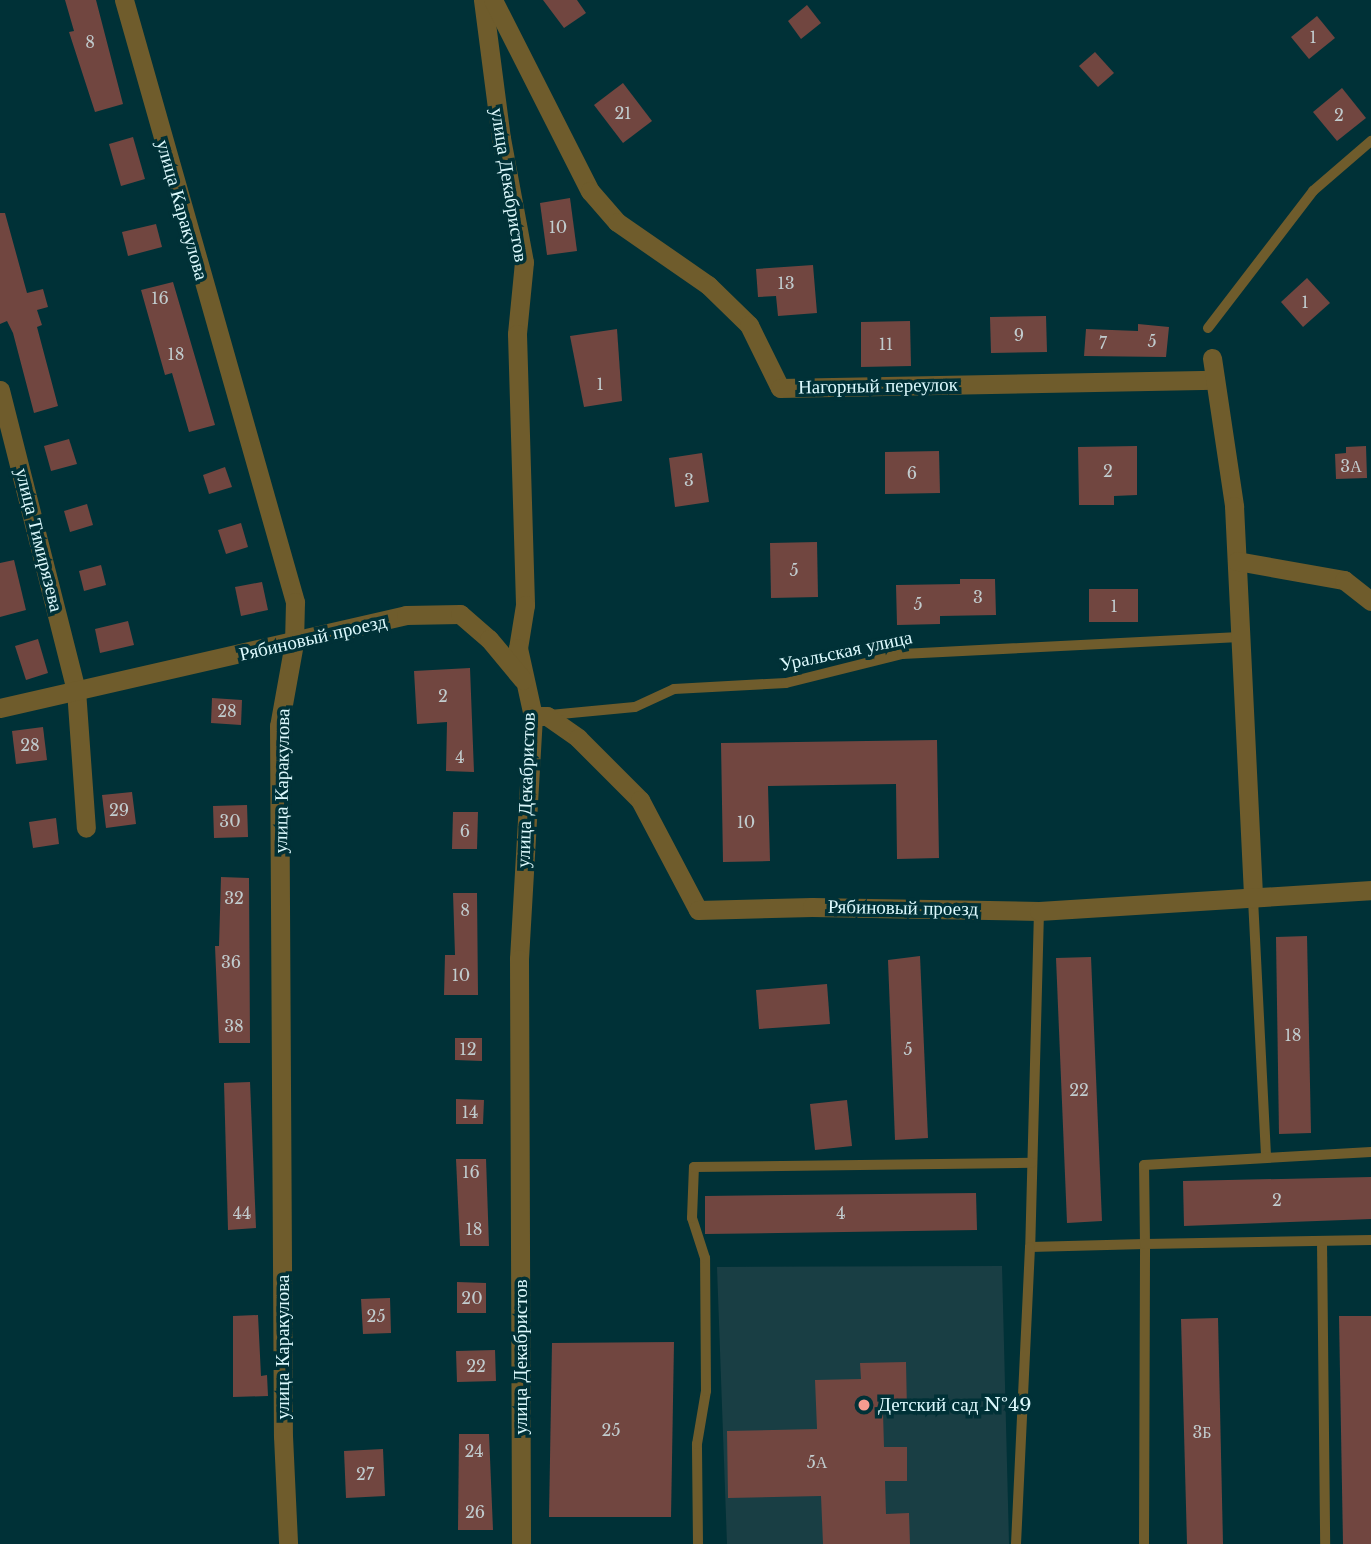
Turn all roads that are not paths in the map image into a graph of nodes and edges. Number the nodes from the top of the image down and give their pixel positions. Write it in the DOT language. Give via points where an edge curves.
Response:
graph roads {
  1 [pos="124,0"];
  2 [pos="483,0"];
  3 [pos="493,0"];
  4 [pos="1371,141"];
  5 [pos="1208,328"];
  6 [pos="1212,358"];
  7 [pos="1215,380"];
  8 [pos="0,390"];
  9 [pos="1237,561"];
  10 [pos="1371,601"];
  11 [pos="1240,637"];
  12 [pos="294,643"];
  13 [pos="524,681"];
  14 [pos="76,690"];
  15 [pos="0,708"];
  16 [pos="540,716"];
  17 [pos="86,828"];
  18 [pos="1371,890"];
  19 [pos="1253,899"];
  20 [pos="1039,911"];
  21 [pos="1371,1152"];
  22 [pos="1266,1157"];
  23 [pos="1032,1163"];
  24 [pos="1371,1240"];
  25 [pos="1322,1241"];
  26 [pos="1145,1244"];
  27 [pos="1030,1247"];
  28 [pos="288,1544"];
  29 [pos="521,1544"];
  30 [pos="698,1544"];
  31 [pos="1016,1544"];
  32 [pos="1144,1544"];
  33 [pos="1325,1544"];
  1 -- 12 [label="street, улица Каракулова" via="295,602"];
  2 -- 13 [label="street, улица Декабристов" via="501,138 524,262 517,334 525,605 518,648"];
  3 -- 7 [label="street, Нагорный переулок" via="590,191 617,222 708,285 749,325 780,388"];
  4 -- 5 [label="lane" via="1312,191"];
  6 -- 7 [label="street"];
  7 -- 9 [label="street" via="1234,506"];
  8 -- 14 [label="street, улица Тимирязева"];
  9 -- 10 [label="street" via="1344,580"];
  9 -- 11 [label="street"];
  11 -- 16 [label="lane, Уральская улица" via="902,654 786,683 674,689 635,707"];
  11 -- 19 [label="street"];
  12 -- 13 [label="street, Рябиновый проезд" via="406,615 460,614 489,639"];
  12 -- 14 [label="street, Рябиновый проезд"];
  12 -- 28 [label="street, улица Каракулова" via="279,726 283,1436"];
  13 -- 16 [label="street, улица Декабристов"];
  14 -- 15 [label="street, Рябиновый проезд"];
  14 -- 17 [label="street, улица Тимирязева"];
  16 -- 20 [label="street, Рябиновый проезд" via="578,738 640,800 698,910"];
  16 -- 29 [label="street, улица Декабристов" via="519,959"];
  18 -- 19 [label="street, Рябиновый проезд"];
  19 -- 20 [label="street, Рябиновый проезд"];
  19 -- 22 [label="lane"];
  20 -- 23 [label="lane"];
  21 -- 22 [label="lane"];
  22 -- 26 [label="lane" via="1144,1165"];
  23 -- 27 [label="lane"];
  23 -- 30 [label="lane" via="694,1167 692,1218 705,1258"];
  24 -- 25 [label="lane"];
  25 -- 26 [label="lane"];
  25 -- 33 [label="lane"];
  26 -- 27 [label="lane"];
  26 -- 32 [label="lane"];
  27 -- 31 [label="lane"];
}
